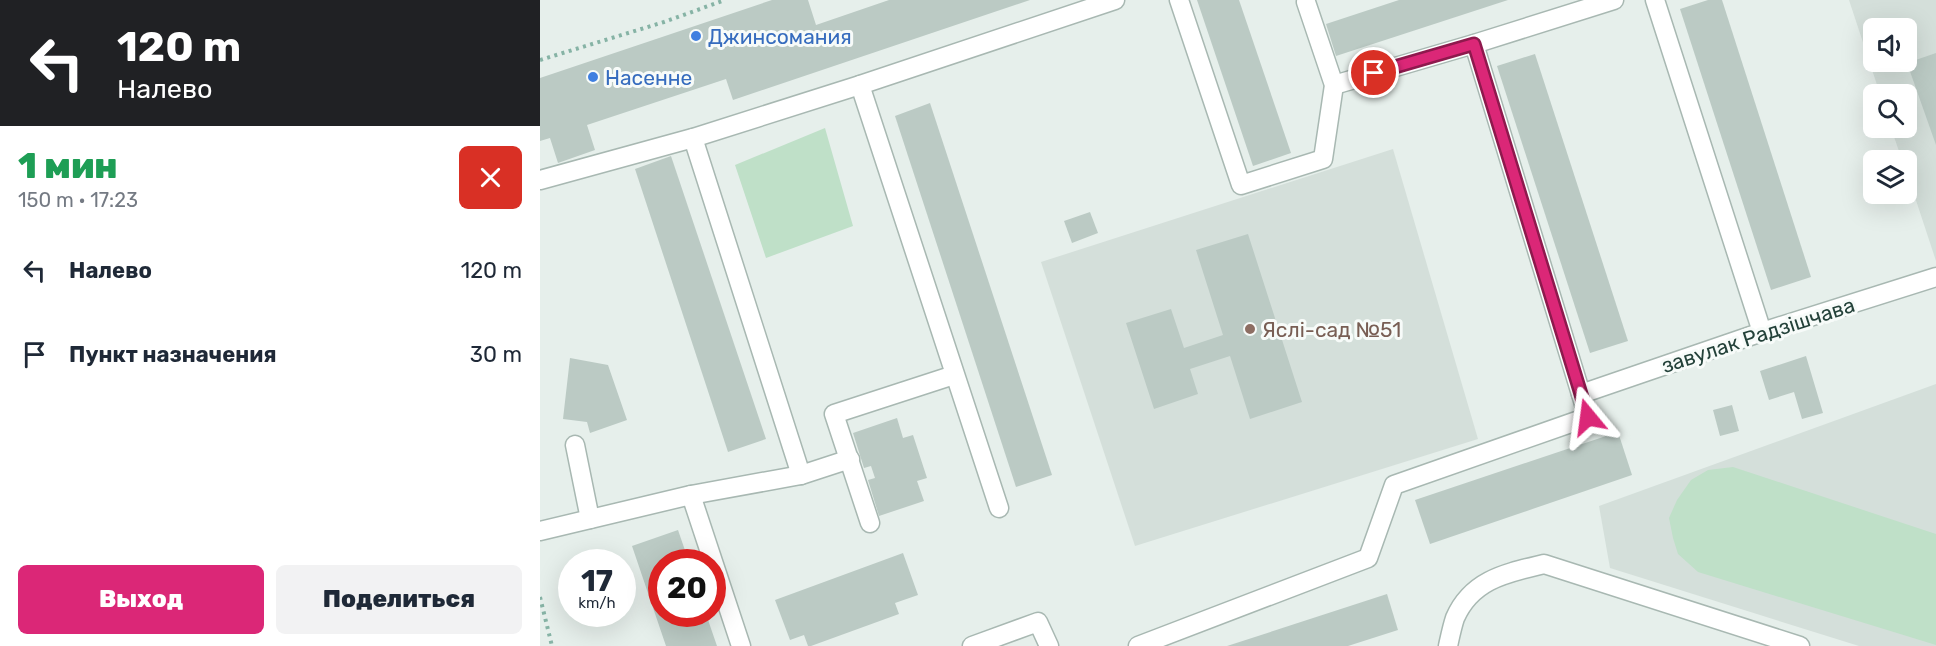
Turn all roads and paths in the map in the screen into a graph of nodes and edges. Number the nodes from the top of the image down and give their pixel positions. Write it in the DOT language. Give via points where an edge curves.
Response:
graph roads {
  1 [pos="725,0"];
  2 [pos="1115,0"];
  3 [pos="1179,0"];
  4 [pos="1614,0"];
  5 [pos="1655,0"];
  6 [pos="1308,1"];
  7 [pos="1474,44"];
  8 [pos="540,60"];
  9 [pos="860,85"];
  10 [pos="1334,85"];
  11 [pos="693,138"];
  12 [pos="540,180"];
  13 [pos="1936,277"];
  14 [pos="1762,332"];
  15 [pos="954,375"];
  16 [pos="1581,394"];
  17 [pos="575,445"];
  18 [pos="850,459"];
  19 [pos="801,475"];
  20 [pos="691,495"];
  21 [pos="999,508"];
  22 [pos="590,519"];
  23 [pos="870,523"];
  24 [pos="540,531"];
  25 [pos="540,597"];
  26 [pos="552,646"];
  27 [pos="741,646"];
  28 [pos="972,646"];
  29 [pos="1049,646"];
  30 [pos="1138,646"];
  31 [pos="1448,646"];
  32 [pos="1800,646"];
  1 -- 8 [label="path"];
  2 -- 9 [label="street"];
  3 -- 10 [label="street" via="1241,185 1323,159"];
  4 -- 7 [label="street"];
  5 -- 14 [label="street"];
  6 -- 10 [label="street"];
  7 -- 10 [label="street"];
  7 -- 16 [label="street"];
  9 -- 11 [label="street"];
  9 -- 15 [label="street"];
  11 -- 12 [label="street"];
  11 -- 19 [label="street"];
  13 -- 14 [label="street, завулак Радзішчава"];
  14 -- 16 [label="street, завулак Радзішчава"];
  15 -- 18 [label="street" via="834,414"];
  15 -- 21 [label="street"];
  16 -- 30 [label="street" via="1588,417 1394,485 1368,558"];
  17 -- 22 [label="street"];
  18 -- 19 [label="street"];
  18 -- 23 [label="street"];
  19 -- 20 [label="street"];
  20 -- 22 [label="street"];
  20 -- 27 [label="street"];
  22 -- 24 [label="street"];
  25 -- 26 [label="path"];
  28 -- 29 [label="street" via="1038,622"];
  31 -- 32 [label="street" via="1456,618 1475,590 1503,573 1544,564"];
}
